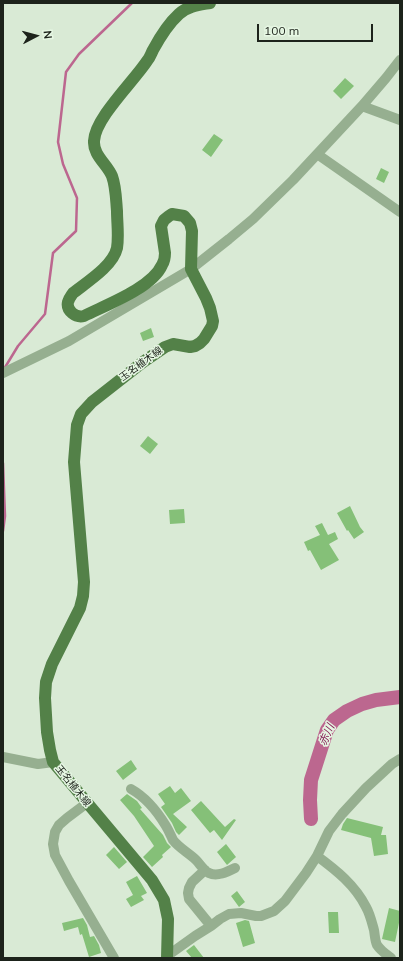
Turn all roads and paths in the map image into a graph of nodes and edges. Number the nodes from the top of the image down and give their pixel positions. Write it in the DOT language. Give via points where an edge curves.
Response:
graph roads {
  1 [pos="210,3"];
  2 [pos="400,60"];
  3 [pos="362,106"];
  4 [pos="400,120"];
  5 [pos="317,154"];
  6 [pos="400,212"];
  7 [pos="190,268"];
  8 [pos="3,373"];
  9 [pos="3,757"];
  10 [pos="400,759"];
  11 [pos="54,762"];
  12 [pos="131,789"];
  13 [pos="87,803"];
  14 [pos="317,856"];
  15 [pos="235,868"];
  16 [pos="204,870"];
  17 [pos="210,926"];
  18 [pos="167,957"];
  19 [pos="114,958"];
  20 [pos="391,958"];
  1 -- 7 [label="main road" via="193,6 181,12 172,21 148,60 103,118 96,132 95,150 108,168 115,185 117,247 106,266 73,293 68,308 82,317 140,288 151,279 162,267 165,253 161,226 172,214 184,216 192,226"];
  2 -- 3 [label="street"];
  3 -- 4 [label="street"];
  3 -- 5 [label="street"];
  5 -- 6 [label="street"];
  5 -- 7 [label="street" via="253,219"];
  7 -- 8 [label="street" via="69,341"];
  7 -- 11 [label="main road, 玉名植木線" via="212,315 213,321 209,332 195,346 173,344 154,354 92,402 77,425 74,462 84,589 80,608 52,664 46,682 47,732"];
  9 -- 11 [label="street" via="38,764"];
  10 -- 14 [label="street" via="366,788 342,814 329,831"];
  11 -- 13 [label="main road, 玉名植木線"];
  12 -- 16 [label="street" via="146,799 173,839"];
  13 -- 18 [label="main road, 玉名植木線" via="152,880 164,900 168,919"];
  13 -- 19 [label="street" via="59,825 53,844 69,881"];
  14 -- 17 [label="street" via="294,890 274,911 261,916 229,914"];
  14 -- 20 [label="street" via="344,878 359,896 367,908 378,946"];
  15 -- 16 [label="street" via="218,875"];
  16 -- 17 [label="street" via="192,882 188,893 189,899"];
  17 -- 18 [label="street"];
}
